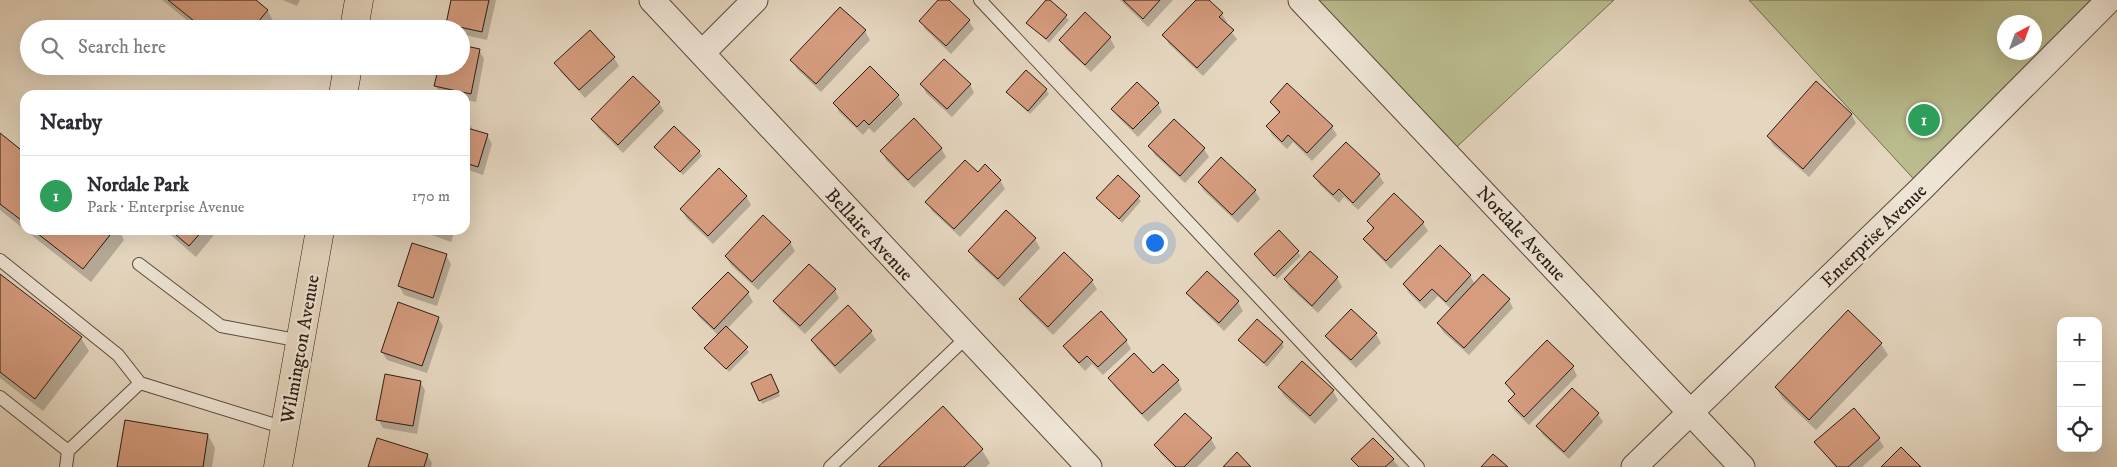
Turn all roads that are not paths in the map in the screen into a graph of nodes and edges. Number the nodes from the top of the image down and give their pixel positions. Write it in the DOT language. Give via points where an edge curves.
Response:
graph roads {
  1 [pos="359,0"];
  2 [pos="652,0"];
  3 [pos="755,0"];
  4 [pos="980,0"];
  5 [pos="1301,0"];
  6 [pos="2109,0"];
  7 [pos="356,20"];
  8 [pos="702,54"];
  9 [pos="346,75"];
  10 [pos="344,90"];
  11 [pos="319,235"];
  12 [pos="0,260"];
  13 [pos="139,264"];
  14 [pos="967,337"];
  15 [pos="301,341"];
  16 [pos="140,383"];
  17 [pos="0,397"];
  18 [pos="1690,412"];
  19 [pos="285,428"];
  20 [pos="68,451"];
  21 [pos="66,467"];
  22 [pos="278,467"];
  23 [pos="830,467"];
  24 [pos="1089,467"];
  25 [pos="1418,467"];
  26 [pos="1634,467"];
  27 [pos="1742,467"];
  1 -- 7 [label="main road"];
  2 -- 8 [label="street, Bellaire Avenue"];
  3 -- 8 [label="street"];
  4 -- 25 [label="lane"];
  5 -- 18 [label="street, Nordale Avenue"];
  6 -- 18 [label="street, Enterprise Avenue" via="1929,181"];
  8 -- 14 [label="street, Bellaire Avenue"];
  9 -- 10 [label="main road"];
  11 -- 15 [label="main road, Wilmington Avenue"];
  12 -- 16 [label="lane" via="118,355"];
  13 -- 15 [label="lane" via="221,326"];
  14 -- 23 [label="lane"];
  14 -- 24 [label="street, Bellaire Avenue"];
  15 -- 19 [label="main road, Wilmington Avenue"];
  16 -- 19 [label="lane"];
  16 -- 20 [label="lane"];
  17 -- 20 [label="lane"];
  18 -- 26 [label="street, Enterprise Avenue"];
  18 -- 27 [label="street, Nordale Avenue"];
  19 -- 22 [label="main road, Wilmington Avenue"];
  20 -- 21 [label="lane"];
}
